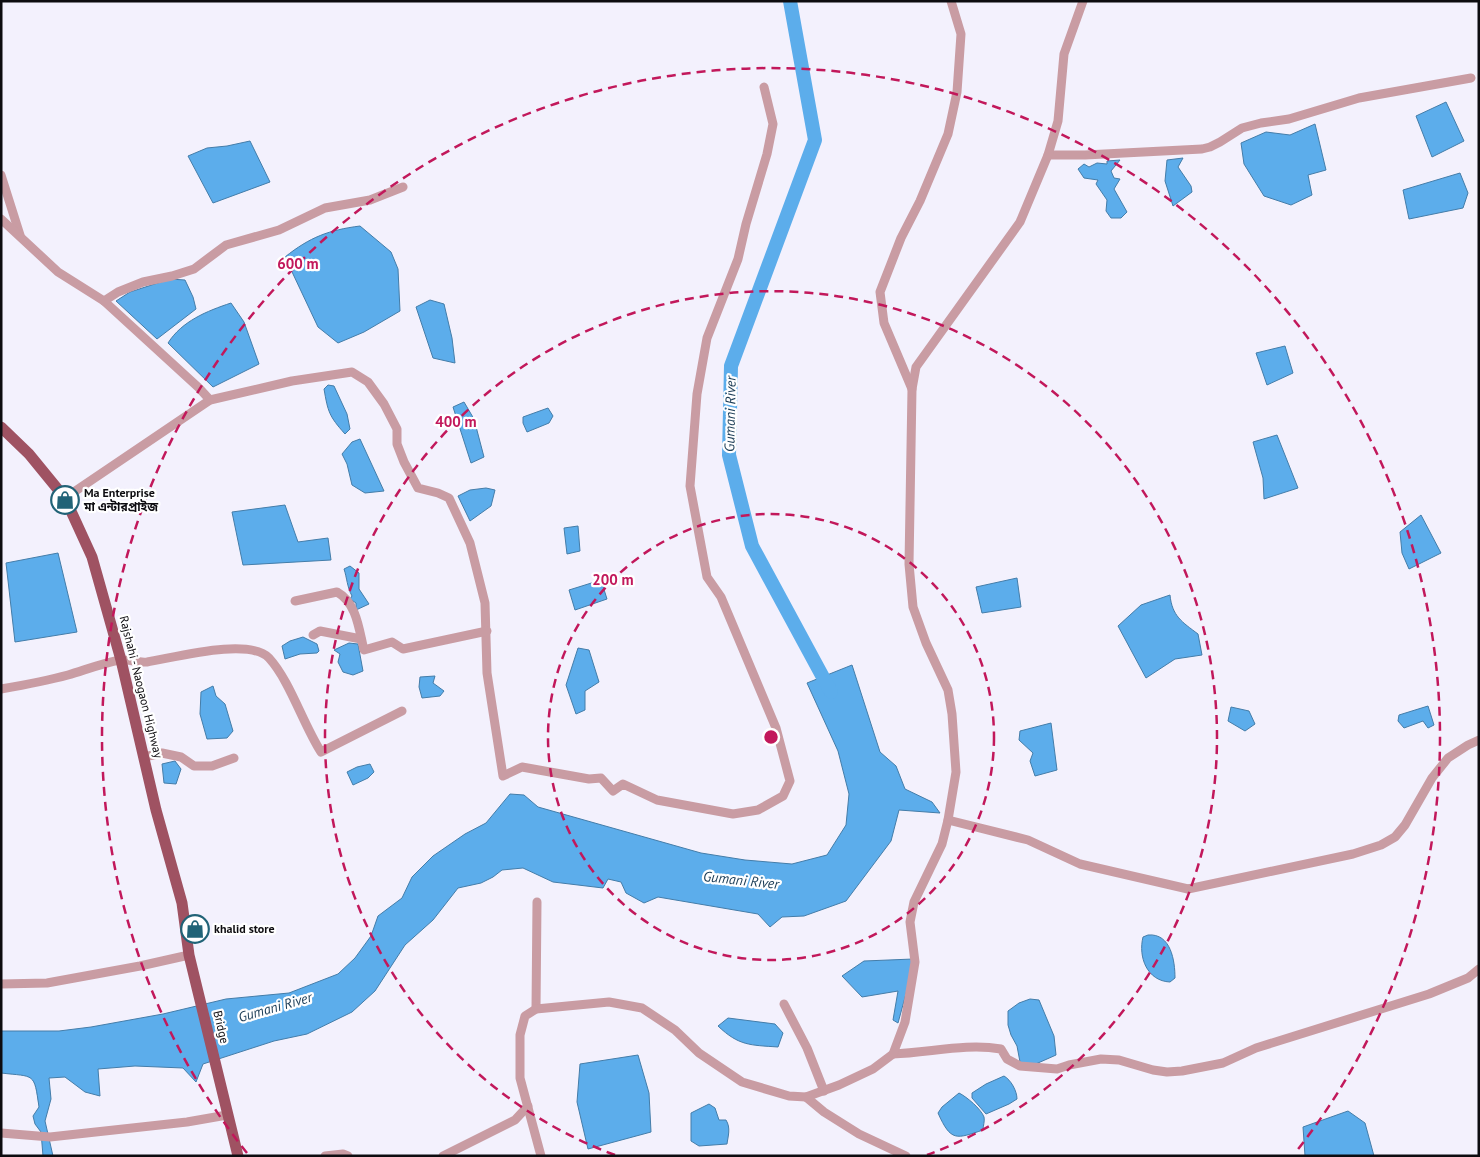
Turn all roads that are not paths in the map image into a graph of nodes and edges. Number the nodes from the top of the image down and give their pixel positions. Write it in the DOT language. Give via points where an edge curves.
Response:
graph roads {
  1 [pos="951,1"];
  2 [pos="1083,1"];
  3 [pos="1471,78"];
  4 [pos="764,87"];
  5 [pos="1048,155"];
  6 [pos="1,175"];
  7 [pos="403,187"];
  8 [pos="1,220"];
  9 [pos="20,235"];
  10 [pos="104,302"];
  11 [pos="912,389"];
  12 [pos="210,400"];
  13 [pos="1,427"];
  14 [pos="65,498"];
  15 [pos="295,601"];
  16 [pos="487,631"];
  17 [pos="313,635"];
  18 [pos="361,639"];
  19 [pos="121,660"];
  20 [pos="1,689"];
  21 [pos="402,711"];
  22 [pos="1479,740"];
  23 [pos="144,757"];
  24 [pos="234,758"];
  25 [pos="948,820"];
  26 [pos="537,902"];
  27 [pos="190,955"];
  28 [pos="1479,969"];
  29 [pos="196,982"];
  30 [pos="1,984"];
  31 [pos="784,1004"];
  32 [pos="536,1009"];
  33 [pos="893,1054"];
  34 [pos="824,1091"];
  35 [pos="806,1097"];
  36 [pos="528,1106"];
  37 [pos="227,1115"];
  38 [pos="1,1133"];
  39 [pos="238,1156"];
  40 [pos="325,1156"];
  41 [pos="348,1156"];
  42 [pos="443,1156"];
  43 [pos="541,1156"];
  44 [pos="906,1156"];
  1 -- 11 [label="street" via="961,34 957,92 948,134 880,292 884,323"];
  2 -- 5 [label="street" via="1064,54 1058,121"];
  3 -- 5 [label="street" via="1358,98 1289,119 1242,128 1202,149"];
  4 -- 16 [label="street" via="773,124 738,259 708,338 697,394 690,486 707,577 721,597 776,728 790,780 783,796 758,810 733,814 658,800 623,784 613,790 601,778 589,779 522,767 503,776 488,673"];
  5 -- 11 [label="street" via="1020,222 916,367"];
  6 -- 9 [label="street"];
  7 -- 10 [label="street" via="370,200 325,208 279,230 226,245 194,269 135,285"];
  8 -- 9 [label="street"];
  9 -- 10 [label="street" via="58,272"];
  10 -- 12 [label="street"];
  11 -- 25 [label="street" via="909,564 913,607 948,690 952,714 956,772"];
  12 -- 14 [label="street"];
  12 -- 16 [label="street" via="292,381 352,372 368,382 397,429 397,444 418,488 448,498 455,511 470,543 485,603"];
  13 -- 14 [label="main road, Rajshahi - Naogaon Highway" via="29,454"];
  14 -- 19 [label="main road, Rajshahi - Naogaon Highway" via="92,558"];
  15 -- 18 [label="street" via="337,592 347,597"];
  16 -- 18 [label="street" via="403,649 392,642 364,650"];
  17 -- 18 [label="street" via="320,632"];
  19 -- 20 [label="street" via="47,681"];
  19 -- 21 [label="street" via="145,662 212,650 257,651 269,657 282,677 321,752"];
  19 -- 23 [label="main road, Rajshahi - Naogaon Highway"];
  22 -- 25 [label="street" via="1448,758 1432,778 1405,825 1395,837 1381,845 1353,854 1188,889 1080,864 1028,840"];
  23 -- 24 [label="street" via="162,753 181,757 194,766 212,766"];
  23 -- 27 [label="main road, Rajshahi - Naogaon Highway" via="182,904"];
  25 -- 33 [label="street" via="942,844 914,902 910,922 915,962 905,1022"];
  26 -- 32 [label="street"];
  27 -- 29 [label="main road, Rajshahi - Naogaon Highway"];
  27 -- 30 [label="street" via="47,983"];
  28 -- 33 [label="street" via="1468,978 1429,994 1256,1048 1223,1063 1182,1071 1153,1070 1119,1060 1101,1059 1057,1069 1020,1066 1007,1059 1001,1049 983,1047"];
  29 -- 37 [label="main road, Bridge"];
  31 -- 34 [label="street" via="807,1048"];
  32 -- 35 [label="street" via="610,1002 642,1008 742,1082 789,1096"];
  32 -- 36 [label="street" via="525,1016 520,1034 520,1078"];
  33 -- 34 [label="street" via="873,1068"];
  34 -- 35 [label="street"];
  35 -- 44 [label="street" via="859,1134"];
  36 -- 42 [label="street" via="515,1120"];
  36 -- 43 [label="street"];
  37 -- 38 [label="street" via="50,1137"];
  37 -- 39 [label="main road"];
  40 -- 41 [label="street"];
}
